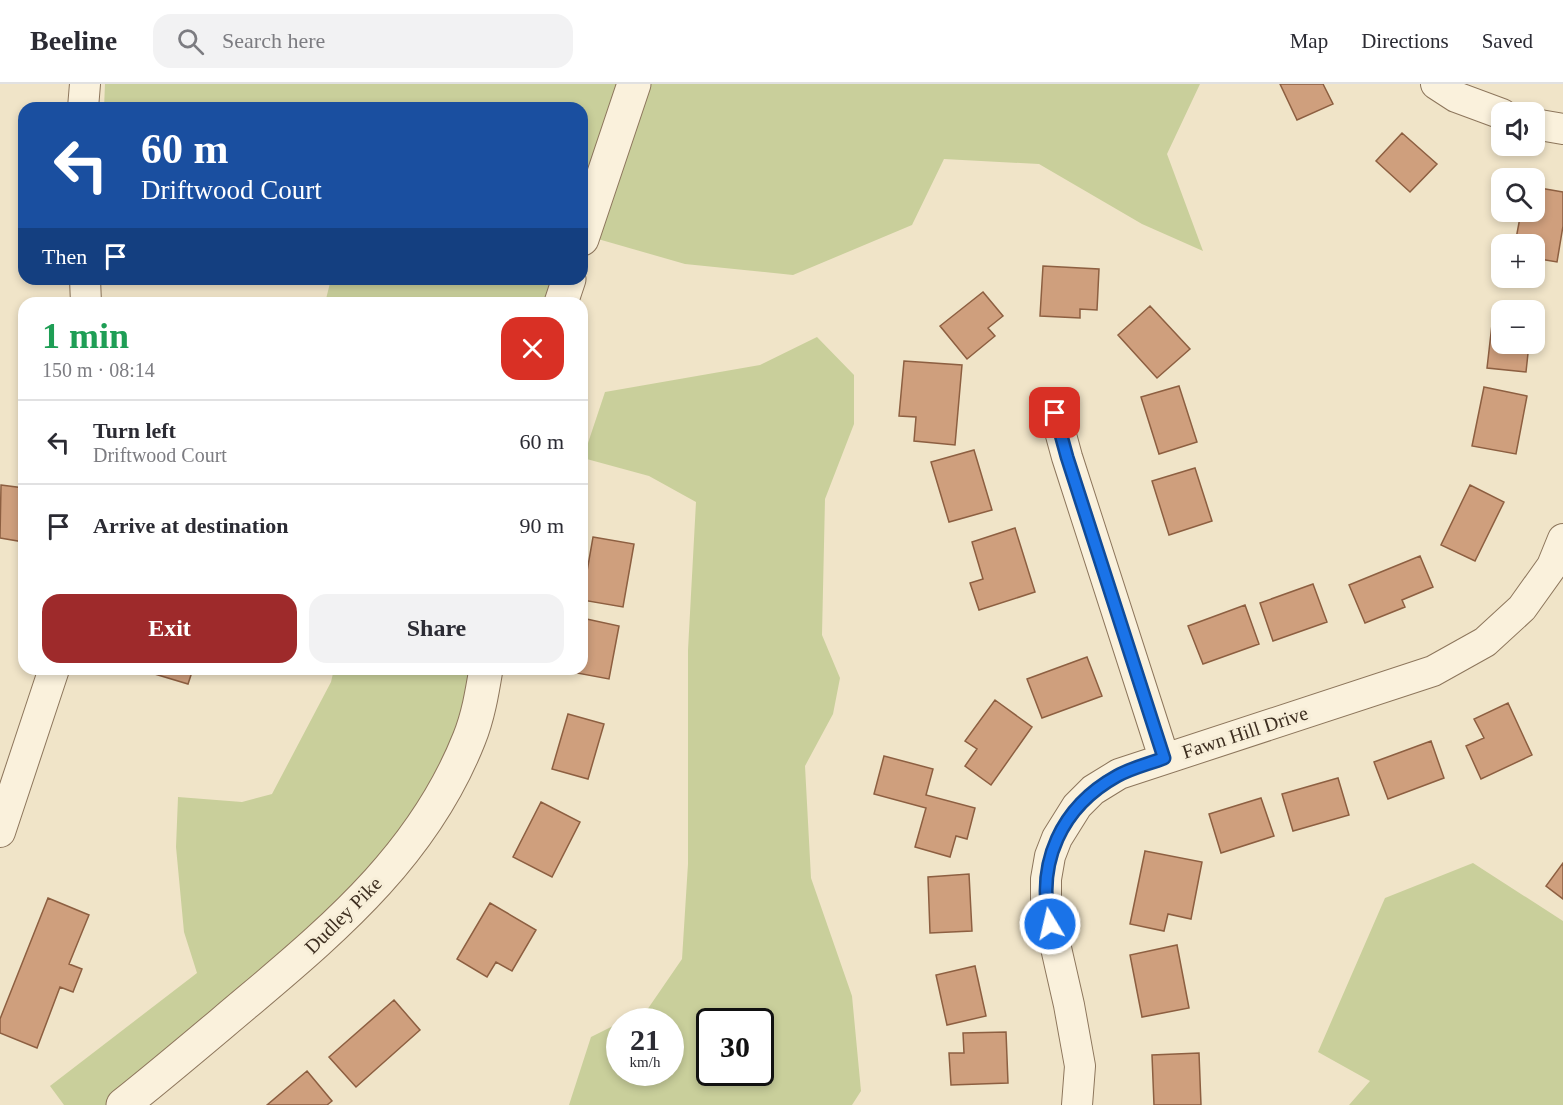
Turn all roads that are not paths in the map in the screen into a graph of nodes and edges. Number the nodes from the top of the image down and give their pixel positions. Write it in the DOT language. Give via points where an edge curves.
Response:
graph roads {
  1 [pos="85,84"];
  2 [pos="634,84"];
  3 [pos="1436,84"];
  4 [pos="84,102"];
  5 [pos="1491,110"];
  6 [pos="1545,126"];
  7 [pos="1563,129"];
  8 [pos="588,222"];
  9 [pos="1055,413"];
  10 [pos="1563,539"];
  11 [pos="52,675"];
  12 [pos="485,675"];
  13 [pos="1164,758"];
  14 [pos="0,832"];
  15 [pos="123,1105"];
  16 [pos="1077,1105"];
  1 -- 4 [label="street"];
  2 -- 8 [label="street"];
  3 -- 5 [label="street" via="1456,97"];
  6 -- 7 [label="street"];
  9 -- 13 [label="street"];
  10 -- 13 [label="street, Fawn Hill Drive" via="1551,566 1522,608 1485,642 1433,671"];
  11 -- 14 [label="street"];
  12 -- 15 [label="street, Dudley Pike" via="469,738 453,775 424,824 379,881 324,937"];
  13 -- 16 [label="street, Fawn Hill Drive" via="1119,774 1093,790 1077,806 1050,856 1046,904 1080,1066"];
}
